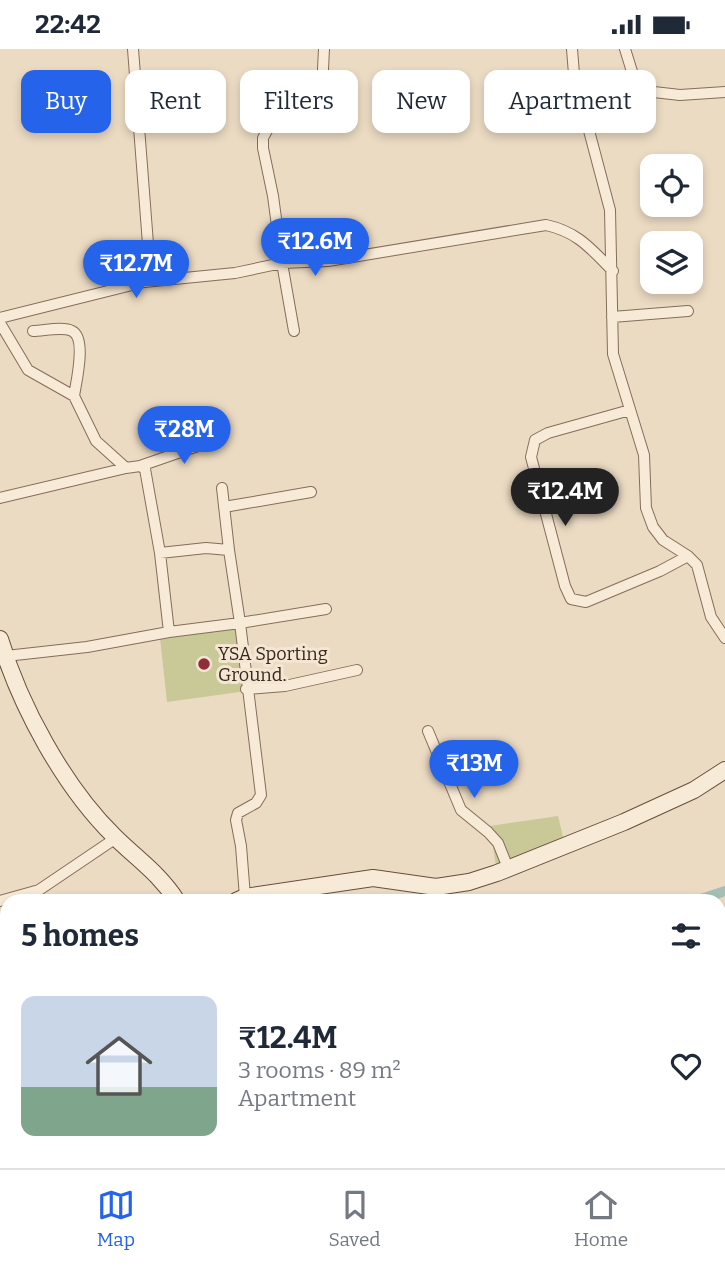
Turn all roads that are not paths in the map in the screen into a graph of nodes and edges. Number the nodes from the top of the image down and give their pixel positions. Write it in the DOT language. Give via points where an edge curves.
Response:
graph roads {
  1 [pos="133,49"];
  2 [pos="572,49"];
  3 [pos="625,49"];
  4 [pos="327,50"];
  5 [pos="725,92"];
  6 [pos="282,268"];
  7 [pos="613,271"];
  8 [pos="144,282"];
  9 [pos="688,311"];
  10 [pos="612,317"];
  11 [pos="0,318"];
  12 [pos="0,323"];
  13 [pos="33,331"];
  14 [pos="294,331"];
  15 [pos="74,396"];
  16 [pos="631,410"];
  17 [pos="218,439"];
  18 [pos="140,466"];
  19 [pos="126,468"];
  20 [pos="222,488"];
  21 [pos="312,492"];
  22 [pos="0,498"];
  23 [pos="224,507"];
  24 [pos="229,550"];
  25 [pos="160,553"];
  26 [pos="688,556"];
  27 [pos="326,609"];
  28 [pos="240,623"];
  29 [pos="169,632"];
  30 [pos="725,638"];
  31 [pos="0,639"];
  32 [pos="6,656"];
  33 [pos="357,670"];
  34 [pos="246,689"];
  35 [pos="428,730"];
  36 [pos="725,770"];
  37 [pos="116,838"];
  38 [pos="508,868"];
  39 [pos="29,894"];
  40 [pos="171,894"];
  41 [pos="241,894"];
  42 [pos="274,894"];
  1 -- 8 [label="street" via="147,236"];
  2 -- 7 [label="street" via="574,74 609,199"];
  3 -- 5 [label="street" via="634,78 645,91 680,95"];
  4 -- 6 [label="street" via="318,100 270,125 263,138"];
  6 -- 7 [label="street" via="546,225 566,229"];
  6 -- 8 [label="street"];
  6 -- 14 [label="street"];
  7 -- 10 [label="street"];
  8 -- 11 [label="street"];
  9 -- 10 [label="street"];
  10 -- 16 [label="street" via="613,354"];
  12 -- 15 [label="street" via="28,370"];
  13 -- 15 [label="street" via="76,334 80,357"];
  15 -- 19 [label="street" via="96,441"];
  16 -- 26 [label="street" via="653,527 663,540"];
  16 -- 26 [label="street" via="535,440 531,457 565,586 571,599 586,602"];
  17 -- 18 [label="street"];
  18 -- 19 [label="street"];
  18 -- 25 [label="street" via="147,473"];
  19 -- 22 [label="street"];
  20 -- 23 [label="street"];
  21 -- 23 [label="street"];
  23 -- 24 [label="street"];
  24 -- 25 [label="street"];
  24 -- 28 [label="street"];
  25 -- 29 [label="street"];
  26 -- 30 [label="street" via="697,565 711,617"];
  27 -- 28 [label="street"];
  28 -- 29 [label="street"];
  28 -- 34 [label="street"];
  29 -- 32 [label="street"];
  31 -- 32 [label="street"];
  32 -- 37 [label="street" via="25,705 51,751"];
  33 -- 34 [label="street" via="285,686"];
  34 -- 41 [label="street" via="261,795 236,820"];
  35 -- 38 [label="street" via="461,810 498,843"];
  36 -- 38 [label="street" via="677,798"];
  37 -- 39 [label="street"];
  37 -- 40 [label="street" via="142,859"];
  38 -- 42 [label="street" via="444,887 373,879"];
}
